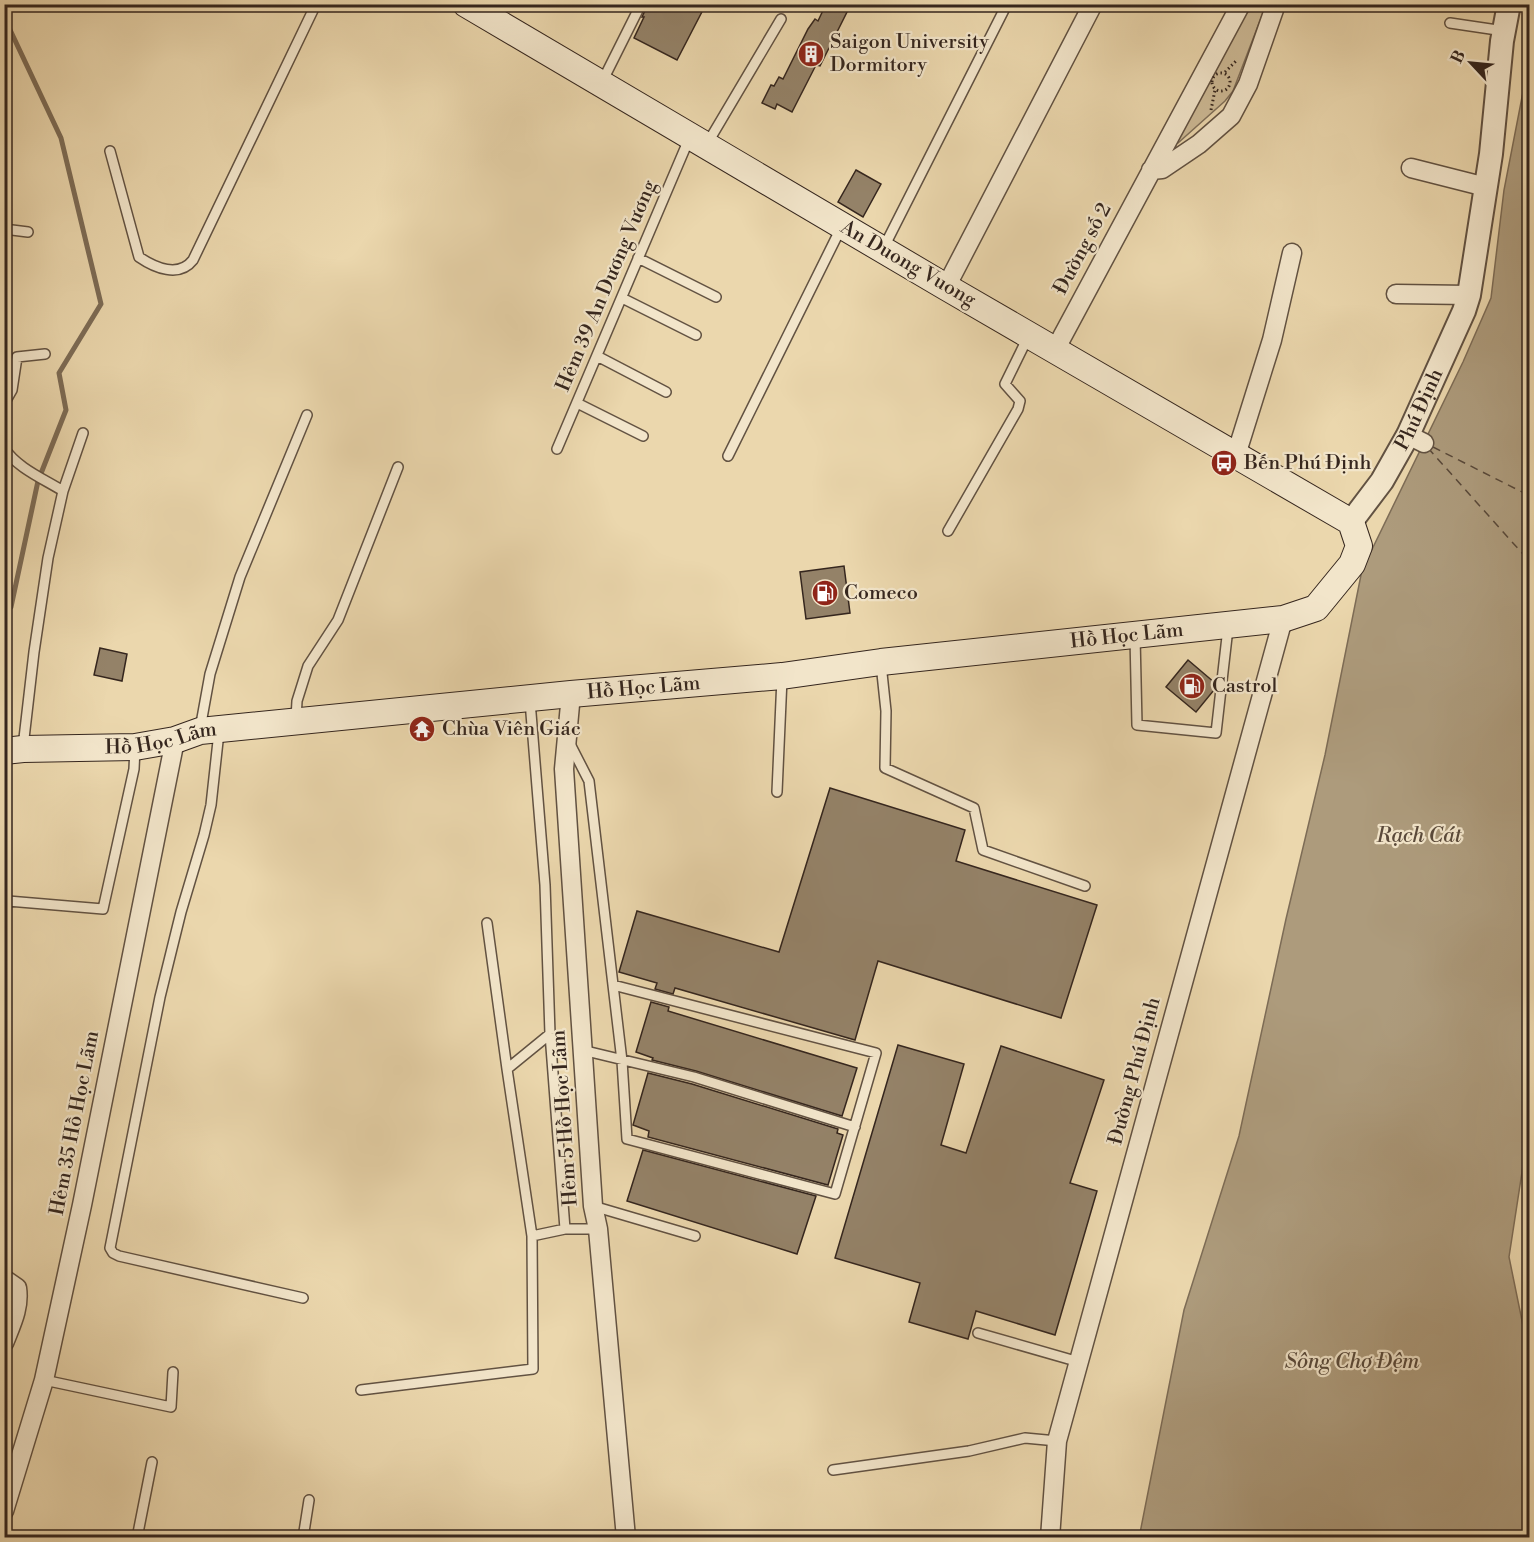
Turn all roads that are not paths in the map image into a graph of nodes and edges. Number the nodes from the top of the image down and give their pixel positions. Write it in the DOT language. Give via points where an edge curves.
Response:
graph roads {
  1 [pos="316,4"];
  2 [pos="466,4"];
  3 [pos="641,4"];
  4 [pos="1007,4"];
  5 [pos="1093,4"];
  6 [pos="1241,4"];
  7 [pos="1276,4"];
  8 [pos="1509,4"];
  9 [pos="781,19"];
  10 [pos="1450,22"];
  11 [pos="1504,31"];
  12 [pos="601,84"];
  13 [pos="698,142"];
  14 [pos="110,151"];
  15 [pos="1411,168"];
  16 [pos="1151,170"];
  17 [pos="1486,187"];
  18 [pos="843,226"];
  19 [pos="4,229"];
  20 [pos="28,232"];
  21 [pos="882,250"];
  22 [pos="1292,253"];
  23 [pos="639,258"];
  24 [pos="946,287"];
  25 [pos="1396,294"];
  26 [pos="1469,295"];
  27 [pos="716,297"];
  28 [pos="622,298"];
  29 [pos="696,335"];
  30 [pos="1029,335"];
  31 [pos="1055,350"];
  32 [pos="45,354"];
  33 [pos="597,356"];
  34 [pos="666,392"];
  35 [pos="577,403"];
  36 [pos="4,404"];
  37 [pos="307,415"];
  38 [pos="83,433"];
  39 [pos="643,436"];
  40 [pos="4,448"];
  41 [pos="557,449"];
  42 [pos="1236,455"];
  43 [pos="728,456"];
  44 [pos="398,467"];
  45 [pos="63,491"];
  46 [pos="1351,522"];
  47 [pos="948,531"];
  48 [pos="1283,619"];
  49 [pos="1229,624"];
  50 [pos="1135,635"];
  51 [pos="881,662"];
  52 [pos="782,676"];
  53 [pos="571,694"];
  54 [pos="530,698"];
  55 [pos="296,721"];
  56 [pos="210,730"];
  57 [pos="567,737"];
  58 [pos="175,740"];
  59 [pos="135,747"];
  60 [pos="14,750"];
  61 [pos="777,792"];
  62 [pos="1085,886"];
  63 [pos="4,914"];
  64 [pos="487,923"];
  65 [pos="613,985"];
  66 [pos="550,1034"];
  67 [pos="582,1050"];
  68 [pos="622,1061"];
  69 [pos="507,1069"];
  70 [pos="855,1127"];
  71 [pos="593,1206"];
  72 [pos="565,1229"];
  73 [pos="598,1229"];
  74 [pos="532,1236"];
  75 [pos="695,1236"];
  76 [pos="4,1279"];
  77 [pos="303,1298"];
  78 [pos="978,1333"];
  79 [pos="4,1343"];
  80 [pos="1078,1362"];
  81 [pos="173,1372"];
  82 [pos="44,1380"];
  83 [pos="361,1390"];
  84 [pos="1057,1441"];
  85 [pos="152,1462"];
  86 [pos="832,1470"];
  87 [pos="309,1500"];
  88 [pos="4,1511"];
  89 [pos="136,1538"];
  90 [pos="303,1538"];
  91 [pos="626,1538"];
  92 [pos="1050,1538"];
  1 -- 14 [label="lane" via="188,267 170,270 139,257"];
  2 -- 12 [label="main road, An Duong Vuong"];
  3 -- 12 [label="lane"];
  4 -- 21 [label="lane"];
  5 -- 24 [label="street"];
  6 -- 16 [label="street, Đường số 2"];
  7 -- 16 [label="street" via="1248,84 1231,116 1162,169"];
  8 -- 11 [label="street, Phú Định"];
  9 -- 13 [label="lane, Hẻm 39 An Dương Vương"];
  10 -- 11 [label="lane"];
  11 -- 17 [label="street, Phú Định"];
  12 -- 13 [label="main road, An Duong Vuong"];
  13 -- 18 [label="main road, An Duong Vuong"];
  13 -- 23 [label="lane, Hẻm 39 An Dương Vương"];
  15 -- 17 [label="street"];
  16 -- 31 [label="street, Đường số 2"];
  17 -- 26 [label="street, Phú Định"];
  18 -- 21 [label="main road, An Duong Vuong"];
  18 -- 43 [label="lane"];
  19 -- 20 [label="lane"];
  21 -- 24 [label="main road, An Duong Vuong"];
  22 -- 42 [label="street" via="1272,340"];
  23 -- 27 [label="lane"];
  23 -- 28 [label="lane, Hẻm 39 An Dương Vương"];
  24 -- 30 [label="main road, An Duong Vuong"];
  25 -- 26 [label="street"];
  26 -- 46 [label="street, Phú Định" via="1416,439"];
  28 -- 29 [label="lane"];
  28 -- 33 [label="lane, Hẻm 39 An Dương Vương"];
  30 -- 31 [label="main road, An Duong Vuong"];
  30 -- 47 [label="lane" via="1005,384 1020,401 1018,409"];
  31 -- 42 [label="main road, An Duong Vuong"];
  32 -- 36 [label="lane" via="17,357 12,390"];
  33 -- 34 [label="lane"];
  33 -- 35 [label="lane, Hẻm 39 An Dương Vương"];
  35 -- 39 [label="lane"];
  35 -- 41 [label="lane, Hẻm 39 An Dương Vương"];
  37 -- 56 [label="lane" via="240,577 210,674"];
  38 -- 45 [label="lane"];
  40 -- 45 [label="lane" via="28,470"];
  42 -- 46 [label="main road, An Duong Vuong"];
  44 -- 55 [label="lane" via="338,620 308,666 297,701"];
  45 -- 60 [label="lane"];
  46 -- 48 [label="main road" via="1359,546 1352,564 1316,608"];
  48 -- 49 [label="main road, Hồ Học Lãm"];
  48 -- 80 [label="street, Đường Phú Định"];
  49 -- 50 [label="main road, Hồ Học Lãm"];
  49 -- 50 [label="lane" via="1216,733 1137,725"];
  50 -- 51 [label="main road, Hồ Học Lãm"];
  51 -- 52 [label="main road, Hồ Học Lãm"];
  51 -- 62 [label="lane" via="886,711 885,768 974,808 983,850"];
  52 -- 53 [label="main road, Hồ Học Lãm"];
  52 -- 61 [label="lane"];
  53 -- 54 [label="main road, Hồ Học Lãm"];
  53 -- 57 [label="street, Hẻm 5 Hồ Học Lãm"];
  54 -- 55 [label="main road, Hồ Học Lãm"];
  54 -- 66 [label="lane" via="545,885"];
  55 -- 56 [label="main road, Hồ Học Lãm"];
  56 -- 58 [label="main road, Hồ Học Lãm"];
  56 -- 77 [label="lane" via="211,805 160,997 110,1248 119,1256"];
  57 -- 65 [label="lane" via="589,781"];
  57 -- 67 [label="street, Hẻm 5 Hồ Học Lãm" via="564,769"];
  58 -- 59 [label="main road, Hồ Học Lãm"];
  58 -- 82 [label="street, Hẻm 35 Hồ Học Lãm"];
  59 -- 60 [label="main road, Hồ Học Lãm"];
  59 -- 63 [label="lane" via="134,769 103,909 8,901"];
  64 -- 69 [label="lane"];
  65 -- 68 [label="lane"];
  65 -- 70 [label="lane" via="876,1053"];
  66 -- 69 [label="lane"];
  66 -- 72 [label="lane"];
  67 -- 68 [label="lane"];
  67 -- 71 [label="street, Hẻm 5 Hồ Học Lãm"];
  68 -- 70 [label="lane" via="694,1077"];
  68 -- 70 [label="lane" via="627,1138 835,1194"];
  69 -- 74 [label="lane"];
  71 -- 73 [label="street, Hẻm 5 Hồ Học Lãm"];
  71 -- 75 [label="lane"];
  72 -- 73 [label="lane"];
  72 -- 74 [label="lane"];
  73 -- 91 [label="street, Hẻm 5 Hồ Học Lãm"];
  74 -- 83 [label="lane" via="533,1369"];
  76 -- 79 [label="street" via="18,1288 19,1296"];
  78 -- 80 [label="lane"];
  80 -- 84 [label="street, Đường Phú Định"];
  81 -- 82 [label="lane" via="171,1407"];
  82 -- 88 [label="street, Hẻm 35 Hồ Học Lãm"];
  84 -- 86 [label="lane" via="1025,1438 969,1451"];
  84 -- 92 [label="street, Đường Phú Định"];
  85 -- 89 [label="lane"];
  87 -- 90 [label="lane"];
}
